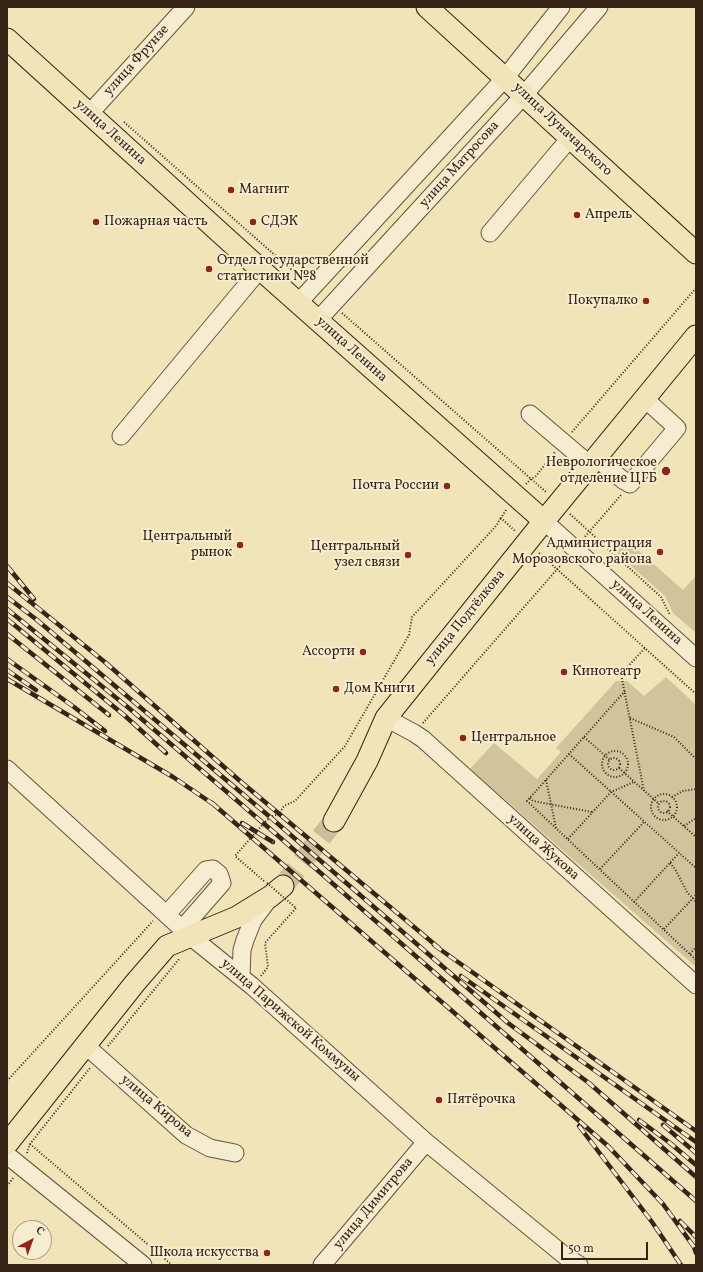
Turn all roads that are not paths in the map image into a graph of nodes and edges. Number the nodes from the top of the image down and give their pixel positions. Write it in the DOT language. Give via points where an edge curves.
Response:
graph roads {
  1 [pos="186,7"];
  2 [pos="427,7"];
  3 [pos="560,7"];
  4 [pos="599,7"];
  5 [pos="7,40"];
  6 [pos="505,78"];
  7 [pos="524,95"];
  8 [pos="89,114"];
  9 [pos="570,138"];
  10 [pos="490,233"];
  11 [pos="696,253"];
  12 [pos="260,269"];
  13 [pos="298,303"];
  14 [pos="318,320"];
  15 [pos="696,336"];
  16 [pos="645,399"];
  17 [pos="530,414"];
  18 [pos="121,436"];
  19 [pos="593,462"];
  20 [pos="544,521"];
  21 [pos="696,658"];
  22 [pos="386,718"];
  23 [pos="7,769"];
  24 [pos="334,821"];
  25 [pos="274,889"];
  26 [pos="165,912"];
  27 [pos="186,932"];
  28 [pos="247,981"];
  29 [pos="696,986"];
  30 [pos="85,1045"];
  31 [pos="426,1142"];
  32 [pos="7,1144"];
  33 [pos="235,1153"];
  34 [pos="7,1154"];
  35 [pos="143,1265"];
  36 [pos="322,1265"];
  37 [pos="579,1265"];
  1 -- 8 [label="street, улица Фрунзе"];
  2 -- 6 [label="main road, улица Луначарского"];
  3 -- 6 [label="street, улица Матросова"];
  4 -- 7 [label="street, улица Матросова"];
  5 -- 8 [label="main road, улица Ленина"];
  6 -- 7 [label="main road, улица Луначарского"];
  6 -- 13 [label="street, улица Матросова"];
  7 -- 9 [label="main road, улица Луначарского"];
  7 -- 14 [label="street, улица Матросова"];
  8 -- 12 [label="main road, улица Ленина"];
  9 -- 10 [label="street"];
  9 -- 11 [label="main road, улица Луначарского"];
  12 -- 13 [label="main road, улица Ленина"];
  12 -- 18 [label="street"];
  13 -- 14 [label="main road, улица Ленина"];
  14 -- 20 [label="main road, улица Ленина"];
  15 -- 16 [label="main road, улица Подтёлкова"];
  16 -- 19 [label="main road, улица Подтёлкова"];
  16 -- 19 [label="street" via="678,428 630,484"];
  17 -- 19 [label="street" via="563,443"];
  19 -- 20 [label="main road, улица Подтёлкова"];
  20 -- 21 [label="street, улица Ленина"];
  20 -- 22 [label="main road, улица Подтёлкова"];
  22 -- 24 [label="main road, улица Подтёлкова" via="367,761"];
  22 -- 29 [label="street, улица Жукова" via="414,733"];
  23 -- 26 [label="street, улица Парижской Коммуны"];
  25 -- 27 [label="main road" via="237,917 221,925"];
  25 -- 28 [label="street" via="254,920 242,950"];
  26 -- 27 [label="street, улица Парижской Коммуны"];
  26 -- 27 [label="street" via="206,870 213,869 219,874 222,883"];
  27 -- 28 [label="street, улица Парижской Коммуны"];
  27 -- 30 [label="main road" via="167,946"];
  28 -- 31 [label="street, улица Парижской Коммуны"];
  30 -- 32 [label="main road"];
  30 -- 33 [label="street, улица Кирова" via="186,1135 210,1148"];
  31 -- 36 [label="street, улица Димитрова"];
  31 -- 37 [label="street, улица Парижской Коммуны"];
  34 -- 35 [label="street"];
}
